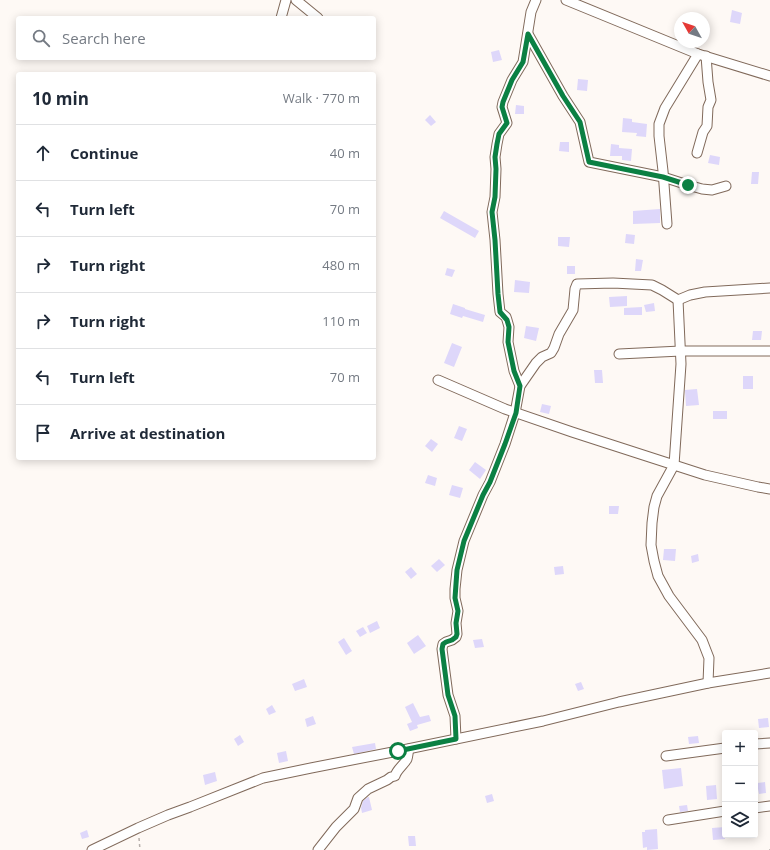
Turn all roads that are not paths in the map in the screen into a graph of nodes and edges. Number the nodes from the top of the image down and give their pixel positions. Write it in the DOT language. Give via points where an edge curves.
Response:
graph roads {
  1 [pos="286,0"];
  2 [pos="296,0"];
  3 [pos="536,0"];
  4 [pos="566,0"];
  5 [pos="282,16"];
  6 [pos="316,16"];
  7 [pos="528,34"];
  8 [pos="702,55"];
  9 [pos="770,76"];
  10 [pos="697,153"];
  11 [pos="663,177"];
  12 [pos="726,186"];
  13 [pos="666,224"];
  14 [pos="770,288"];
  15 [pos="678,300"];
  16 [pos="680,351"];
  17 [pos="770,351"];
  18 [pos="619,354"];
  19 [pos="438,380"];
  20 [pos="520,386"];
  21 [pos="516,413"];
  22 [pos="674,465"];
  23 [pos="770,488"];
  24 [pos="770,673"];
  25 [pos="708,683"];
  26 [pos="456,739"];
  27 [pos="770,742"];
  28 [pos="758,744"];
  29 [pos="722,748"];
  30 [pos="409,749"];
  31 [pos="666,756"];
  32 [pos="770,806"];
  33 [pos="758,808"];
  34 [pos="722,811"];
  35 [pos="668,820"];
  36 [pos="92,850"];
  37 [pos="318,850"];
  1 -- 5 [label="street"];
  2 -- 6 [label="street"];
  3 -- 7 [label="street"];
  4 -- 8 [label="street"];
  7 -- 11 [label="street" via="580,122 589,162"];
  7 -- 20 [label="street" via="523,62 503,102 507,123 499,134 497,144 492,212 500,312 509,327 508,342"];
  8 -- 9 [label="street"];
  8 -- 10 [label="street" via="711,100 707,126"];
  8 -- 11 [label="street" via="665,108 659,124"];
  11 -- 12 [label="street" via="712,190"];
  11 -- 13 [label="street"];
  14 -- 15 [label="street" via="705,292"];
  15 -- 16 [label="street"];
  15 -- 20 [label="street" via="652,285 577,284 573,310 554,348 536,363"];
  16 -- 17 [label="street"];
  16 -- 18 [label="street"];
  16 -- 22 [label="street"];
  19 -- 21 [label="street"];
  20 -- 21 [label="street"];
  21 -- 22 [label="street"];
  21 -- 26 [label="street" via="464,541 457,570 457,634 443,644 442,649 448,695 455,716"];
  22 -- 23 [label="street" via="705,475"];
  22 -- 25 [label="street" via="657,496 651,545 658,576 669,596 702,640 708,658"];
  24 -- 25 [label="street"];
  25 -- 26 [label="street"];
  26 -- 30 [label="street"];
  27 -- 28 [label="street"];
  29 -- 31 [label="street"];
  30 -- 36 [label="street" via="263,778 168,815"];
  30 -- 37 [label="street" via="407,759 395,776 368,789 358,798 354,809"];
  32 -- 33 [label="street"];
  34 -- 35 [label="street"];
}
